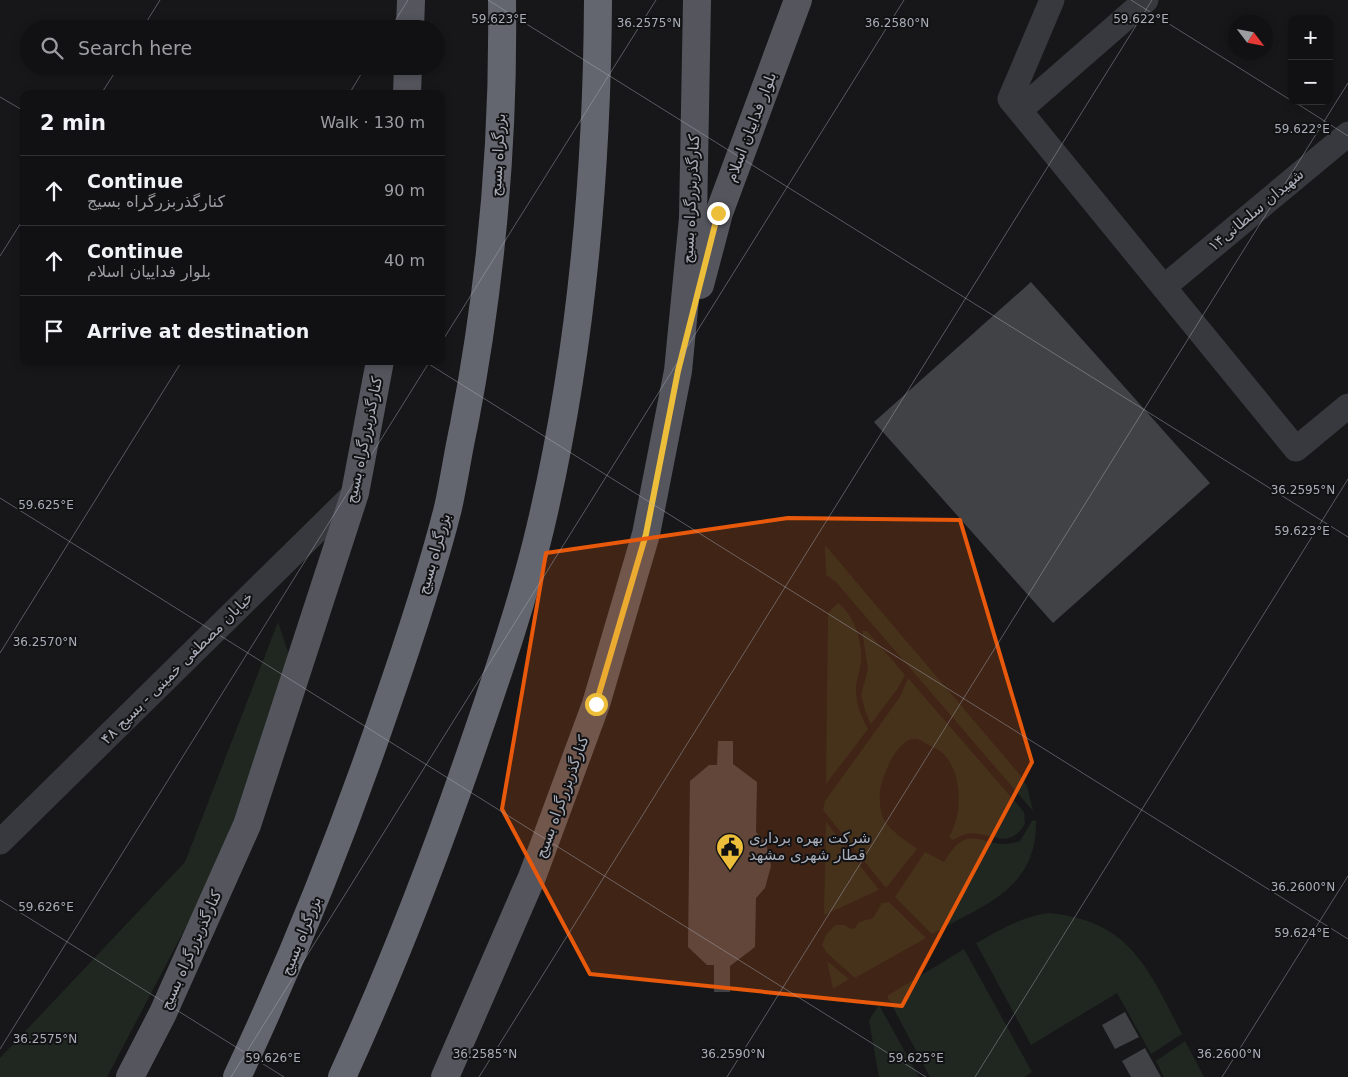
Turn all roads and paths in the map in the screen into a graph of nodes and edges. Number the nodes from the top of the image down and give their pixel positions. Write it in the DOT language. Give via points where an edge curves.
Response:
graph roads {
  1 [pos="411,0"];
  2 [pos="502,0"];
  3 [pos="598,0"];
  4 [pos="697,0"];
  5 [pos="798,0"];
  6 [pos="1052,0"];
  7 [pos="1146,0"];
  8 [pos="410,20"];
  9 [pos="408,75"];
  10 [pos="407,90"];
  11 [pos="1015,105"];
  12 [pos="1348,134"];
  13 [pos="1164,287"];
  14 [pos="379,365"];
  15 [pos="678,371"];
  16 [pos="1348,406"];
  17 [pos="355,493"];
  18 [pos="0,842"];
  19 [pos="130,1077"];
  20 [pos="238,1077"];
  21 [pos="342,1077"];
  22 [pos="445,1077"];
  1 -- 8 [label="main road"];
  2 -- 20 [label="highway, بزرگراه بسیج" via="496,205 476,363 448,507 406,650 349,816 283,979"];
  3 -- 21 [label="highway" via="590,213 570,378 540,530 496,678 438,849"];
  4 -- 15 [label="main road, کنارگذربزرگراه بسیج" via="693,218"];
  5 -- 15 [label="main road, بلوار فداییان اسلام" via="718,213"];
  6 -- 11 [label="street"];
  7 -- 11 [label="street"];
  9 -- 10 [label="main road"];
  11 -- 13 [label="street"];
  12 -- 13 [label="street, شهیدان سلطانی۱۴"];
  13 -- 16 [label="street" via="1296,449"];
  14 -- 17 [label="main road, کنارگذربزرگراه بسیج"];
  15 -- 22 [label="main road, کنارگذربزرگراه بسیج" via="646,534 596,704 532,877"];
  17 -- 18 [label="street, خیابان مصطفی خمینی - بسیج ۴۸"];
  17 -- 19 [label="main road, کنارگذربزرگراه بسیج" via="247,825 164,1013"];
}
